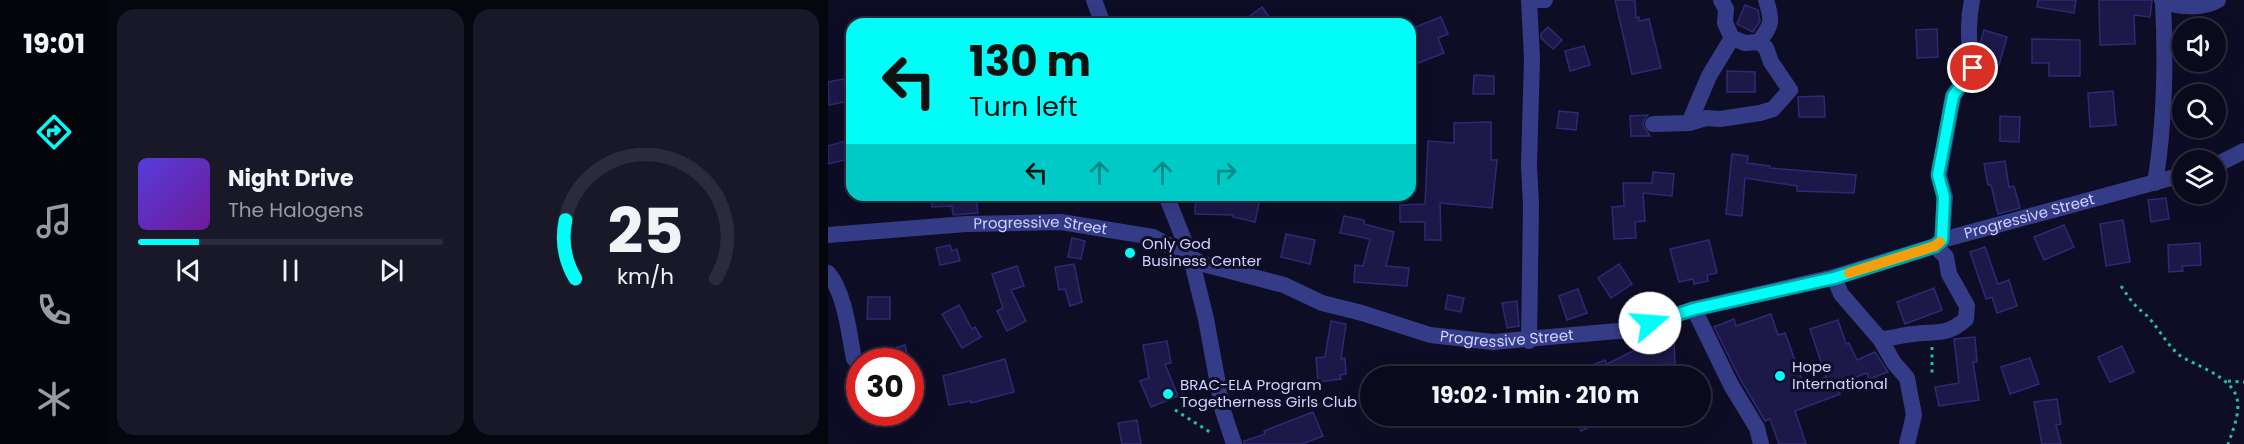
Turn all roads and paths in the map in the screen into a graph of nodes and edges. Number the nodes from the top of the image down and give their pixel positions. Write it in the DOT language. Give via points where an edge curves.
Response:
graph roads {
  1 [pos="1094,0"];
  2 [pos="1529,0"];
  3 [pos="1545,0"];
  4 [pos="1721,0"];
  5 [pos="1766,0"];
  6 [pos="1972,0"];
  7 [pos="2218,0"];
  8 [pos="2162,1"];
  9 [pos="1101,18"];
  10 [pos="1732,38"];
  11 [pos="1759,42"];
  12 [pos="1689,123"];
  13 [pos="1653,124"];
  14 [pos="2244,151"];
  15 [pos="2226,160"];
  16 [pos="2172,178"];
  17 [pos="2155,183"];
  18 [pos="1168,201"];
  19 [pos="828,235"];
  20 [pos="1939,243"];
  21 [pos="1191,258"];
  22 [pos="828,273"];
  23 [pos="1834,278"];
  24 [pos="2121,286"];
  25 [pos="1694,309"];
  26 [pos="1929,334"];
  27 [pos="1880,339"];
  28 [pos="1529,341"];
  29 [pos="852,348"];
  30 [pos="1932,372"];
  31 [pos="2226,381"];
  32 [pos="2244,382"];
  33 [pos="1175,410"];
  34 [pos="1233,442"];
  35 [pos="1761,444"];
  36 [pos="1907,444"];
  37 [pos="2228,444"];
  1 -- 9 [label="street"];
  2 -- 3 [label="street"];
  2 -- 28 [label="street" via="1532,58"];
  4 -- 10 [label="street"];
  5 -- 11 [label="street" via="1772,15"];
  6 -- 20 [label="street" via="1968,46 1973,68 1953,96 1938,175 1944,197"];
  7 -- 8 [label="street" via="2186,6"];
  8 -- 17 [label="street" via="2166,50 2162,142"];
  10 -- 11 [label="street" via="1745,43"];
  10 -- 12 [label="street" via="1709,76"];
  11 -- 12 [label="street" via="1790,90 1773,109"];
  12 -- 13 [label="street"];
  14 -- 15 [label="street"];
  16 -- 17 [label="street, Progressive Street"];
  17 -- 20 [label="street, Progressive Street"];
  18 -- 21 [label="street"];
  19 -- 21 [label="street, Progressive Street" via="966,224 1061,222 1153,237"];
  20 -- 23 [label="street, Progressive Street"];
  20 -- 26 [label="street" via="1949,274 1967,306 1966,319 1944,333"];
  21 -- 28 [label="street, Progressive Street" via="1430,335 1493,342"];
  21 -- 34 [label="street" via="1222,411"];
  22 -- 29 [label="street" via="847,320"];
  23 -- 25 [label="street, Progressive Street"];
  23 -- 27 [label="street" via="1841,294"];
  24 -- 31 [label="path" via="2180,356"];
  25 -- 28 [label="street, Progressive Street" via="1629,330"];
  25 -- 35 [label="street" via="1757,428"];
  26 -- 27 [label="street"];
  26 -- 30 [label="path"];
  27 -- 36 [label="street" via="1907,378 1914,415"];
  31 -- 32 [label="path"];
  31 -- 37 [label="path" via="2239,399 2238,419"];
  33 -- 34 [label="path" via="1210,433"];
}
